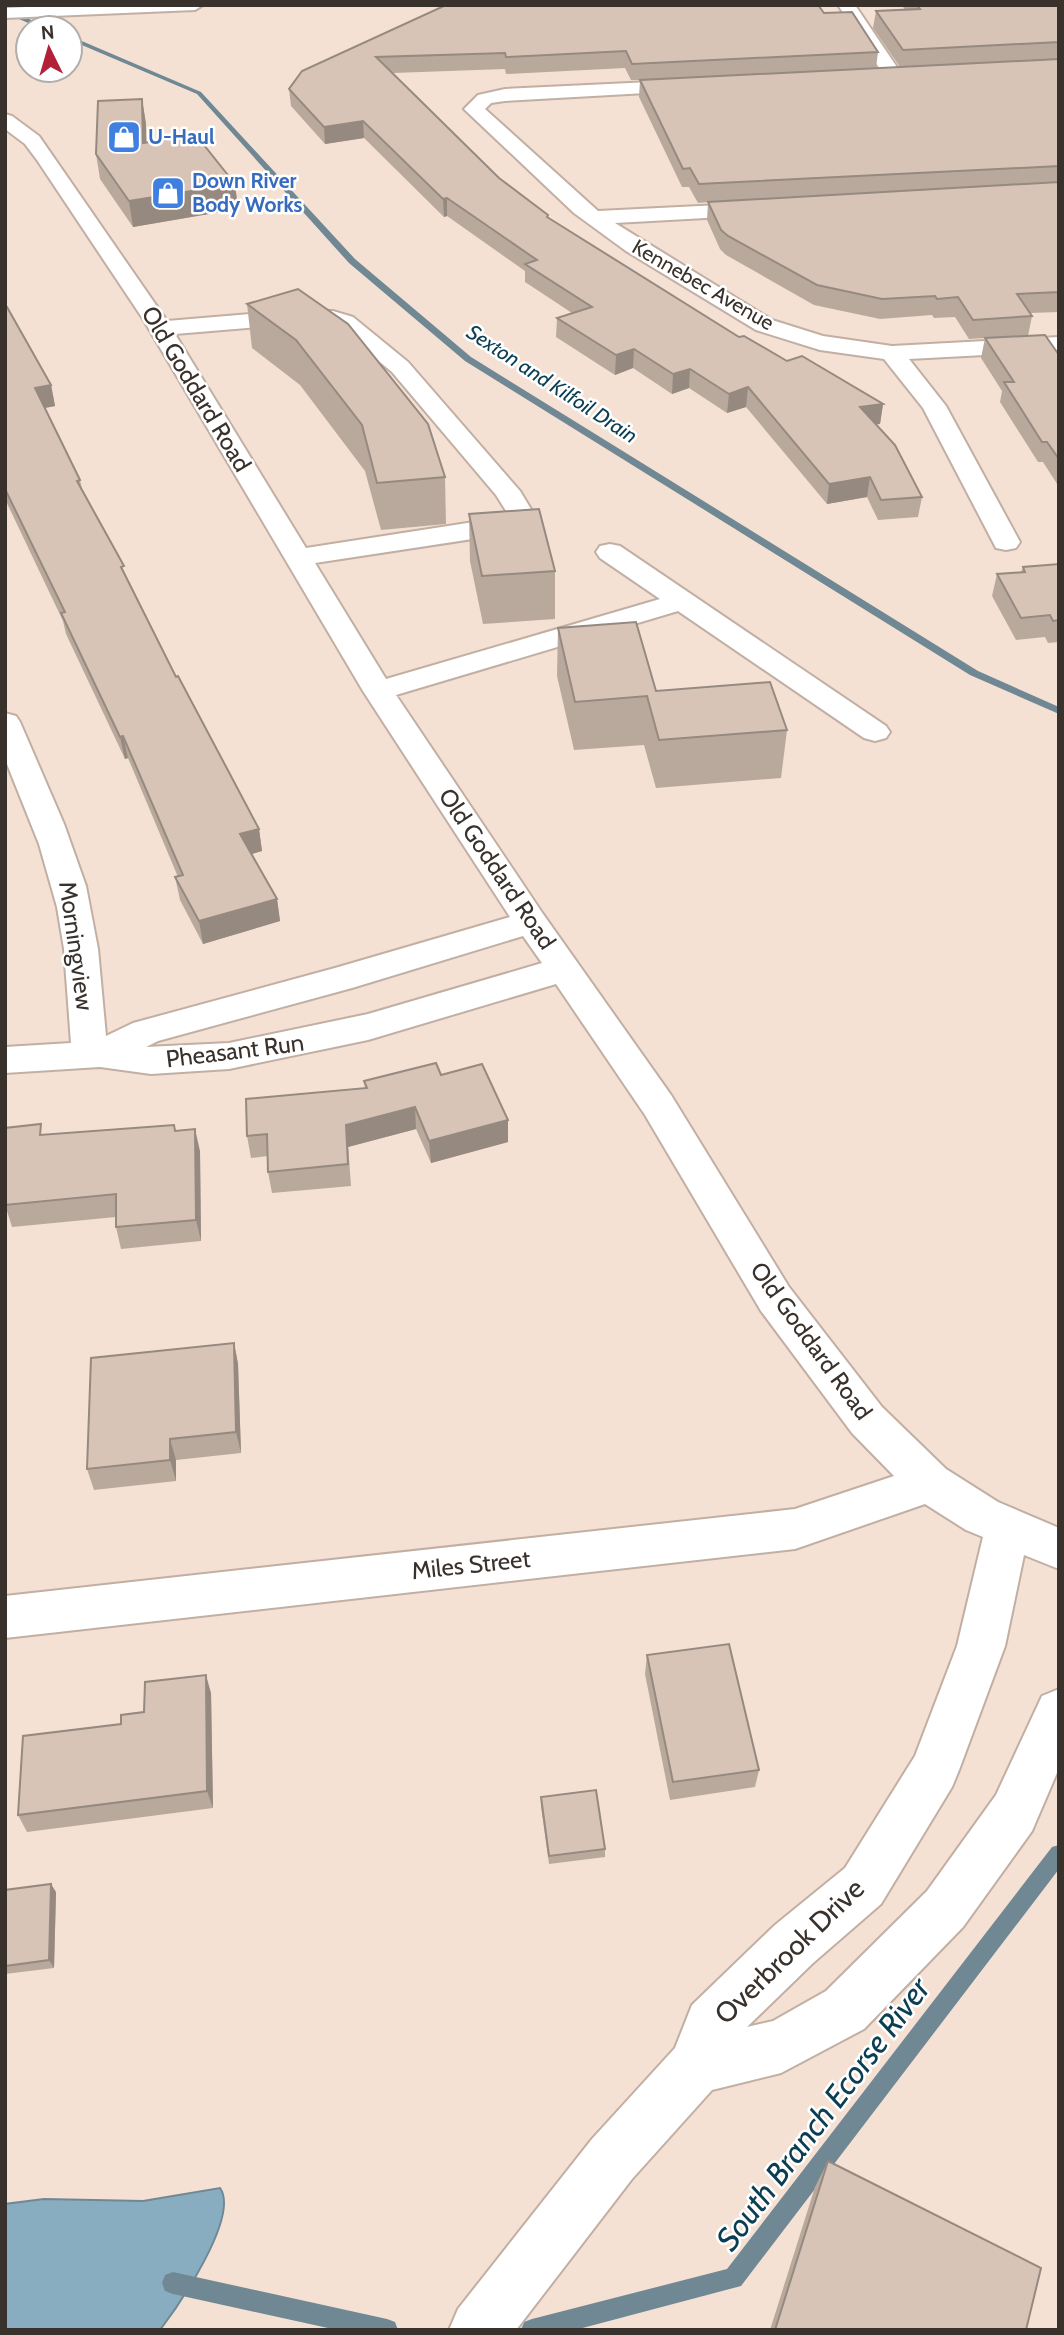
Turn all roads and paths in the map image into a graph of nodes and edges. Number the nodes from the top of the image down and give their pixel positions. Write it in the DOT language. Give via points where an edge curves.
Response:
graph roads {
  1 [pos="195,5"];
  2 [pos="846,5"];
  3 [pos="5,13"];
  4 [pos="866,77"];
  5 [pos="713,85"];
  6 [pos="5,120"];
  7 [pos="786,208"];
  8 [pos="594,218"];
  9 [pos="160,328"];
  10 [pos="1059,344"];
  11 [pos="892,353"];
  12 [pos="1006,542"];
  13 [pos="610,552"];
  14 [pos="298,558"];
  15 [pos="683,601"];
  16 [pos="378,691"];
  17 [pos="5,722"];
  18 [pos="875,732"];
  19 [pos="531,922"];
  20 [pos="564,969"];
  21 [pos="340,979"];
  22 [pos="368,1027"];
  23 [pos="95,1055"];
  24 [pos="5,1060"];
  25 [pos="930,1483"];
  26 [pos="1007,1529"];
  27 [pos="1059,1549"];
  28 [pos="5,1618"];
  29 [pos="1059,1712"];
  30 [pos="696,2066"];
  31 [pos="479,2330"];
  1 -- 3 [label="street"];
  2 -- 4 [label="street" via="901,76"];
  5 -- 8 [label="street, Kennebec Avenue" via="505,95 475,106 477,113"];
  6 -- 9 [label="street, Old Goddard Road" via="32,140 45,157"];
  7 -- 8 [label="street"];
  8 -- 11 [label="street, Kennebec Avenue" via="764,325 820,343"];
  9 -- 14 [label="street, Old Goddard Road"];
  9 -- 14 [label="street" via="296,317 345,322 400,367 507,491 521,514 510,526"];
  10 -- 11 [label="street, Kennebec Avenue"];
  11 -- 12 [label="street" via="934,406"];
  13 -- 15 [label="street"];
  14 -- 16 [label="street, Old Goddard Road"];
  15 -- 16 [label="street"];
  15 -- 18 [label="street"];
  16 -- 19 [label="street, Old Goddard Road"];
  17 -- 23 [label="street, Morningview" via="70,888"];
  19 -- 20 [label="street, Old Goddard Road"];
  19 -- 21 [label="street, Pheasant Run"];
  20 -- 22 [label="street, Pheasant Run"];
  20 -- 25 [label="street, Old Goddard Road" via="658,1105 775,1298 867,1420"];
  21 -- 22 [label="street"];
  21 -- 23 [label="street, Pheasant Run" via="155,1029"];
  22 -- 23 [label="street, Pheasant Run" via="309,1042 190,1060"];
  23 -- 24 [label="street, Pheasant Run"];
  25 -- 26 [label="street, Old Goddard Road"];
  25 -- 28 [label="street, Miles Street" via="795,1529"];
  26 -- 27 [label="street, Old Goddard Road"];
  26 -- 30 [label="street, Overbrook Drive" via="981,1646 934,1770 863,1886 710,2024"];
  29 -- 30 [label="street, Overbrook Drive" via="1014,1813 945,1909 845,2010 780,2046"];
  30 -- 31 [label="street, Overbrook Drive" via="612,2159"];
}
